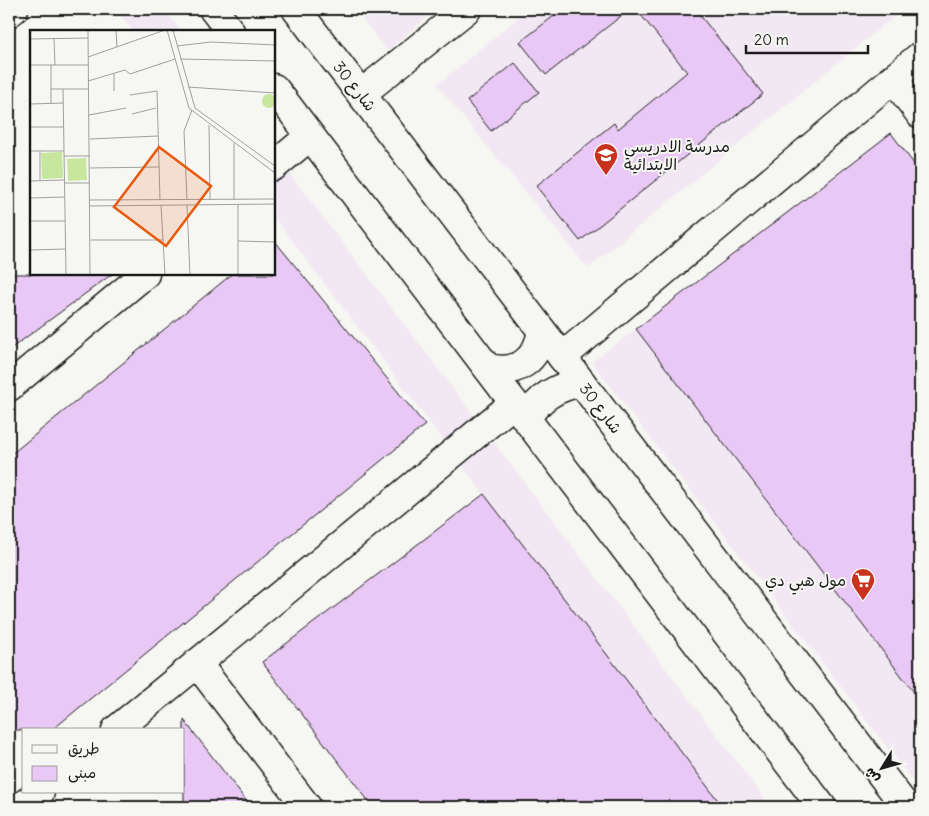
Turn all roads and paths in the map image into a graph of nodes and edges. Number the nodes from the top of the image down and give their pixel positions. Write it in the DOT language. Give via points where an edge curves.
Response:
graph roads {
  1 [pos="14,9"];
  2 [pos="213,9"];
  3 [pos="296,9"];
  4 [pos="467,9"];
  5 [pos="9,13"];
  6 [pos="229,30"];
  7 [pos="920,56"];
  8 [pos="893,78"];
  9 [pos="275,89"];
  10 [pos="361,94"];
  11 [pos="920,114"];
  12 [pos="310,136"];
  13 [pos="275,165"];
  14 [pos="144,275"];
  15 [pos="542,330"];
  16 [pos="562,356"];
  17 [pos="488,368"];
  18 [pos="581,382"];
  19 [pos="9,387"];
  20 [pos="520,411"];
  21 [pos="196,664"];
  22 [pos="118,728"];
  23 [pos="37,794"];
  24 [pos="21,807"];
  25 [pos="307,807"];
  26 [pos="822,807"];
  27 [pos="906,807"];
  1 -- 5 [label="street"];
  2 -- 6 [label="street"];
  3 -- 10 [label="street, شارع 30"];
  4 -- 10 [label="street"];
  7 -- 8 [label="street"];
  8 -- 11 [label="street"];
  8 -- 16 [label="street"];
  9 -- 12 [label="street"];
  10 -- 15 [label="street, شارع 30"];
  12 -- 13 [label="street"];
  12 -- 17 [label="street"];
  14 -- 19 [label="street"];
  15 -- 16 [label="street, شارع 30"];
  15 -- 17 [label="street" via="536,350 521,365 499,371"];
  16 -- 18 [label="street, شارع 30"];
  17 -- 20 [label="street"];
  18 -- 20 [label="street" via="561,387 544,397 531,411"];
  18 -- 27 [label="street, شارع 30"];
  20 -- 21 [label="street"];
  20 -- 26 [label="street"];
  21 -- 22 [label="street"];
  21 -- 25 [label="street"];
  23 -- 24 [label="street"];
}
